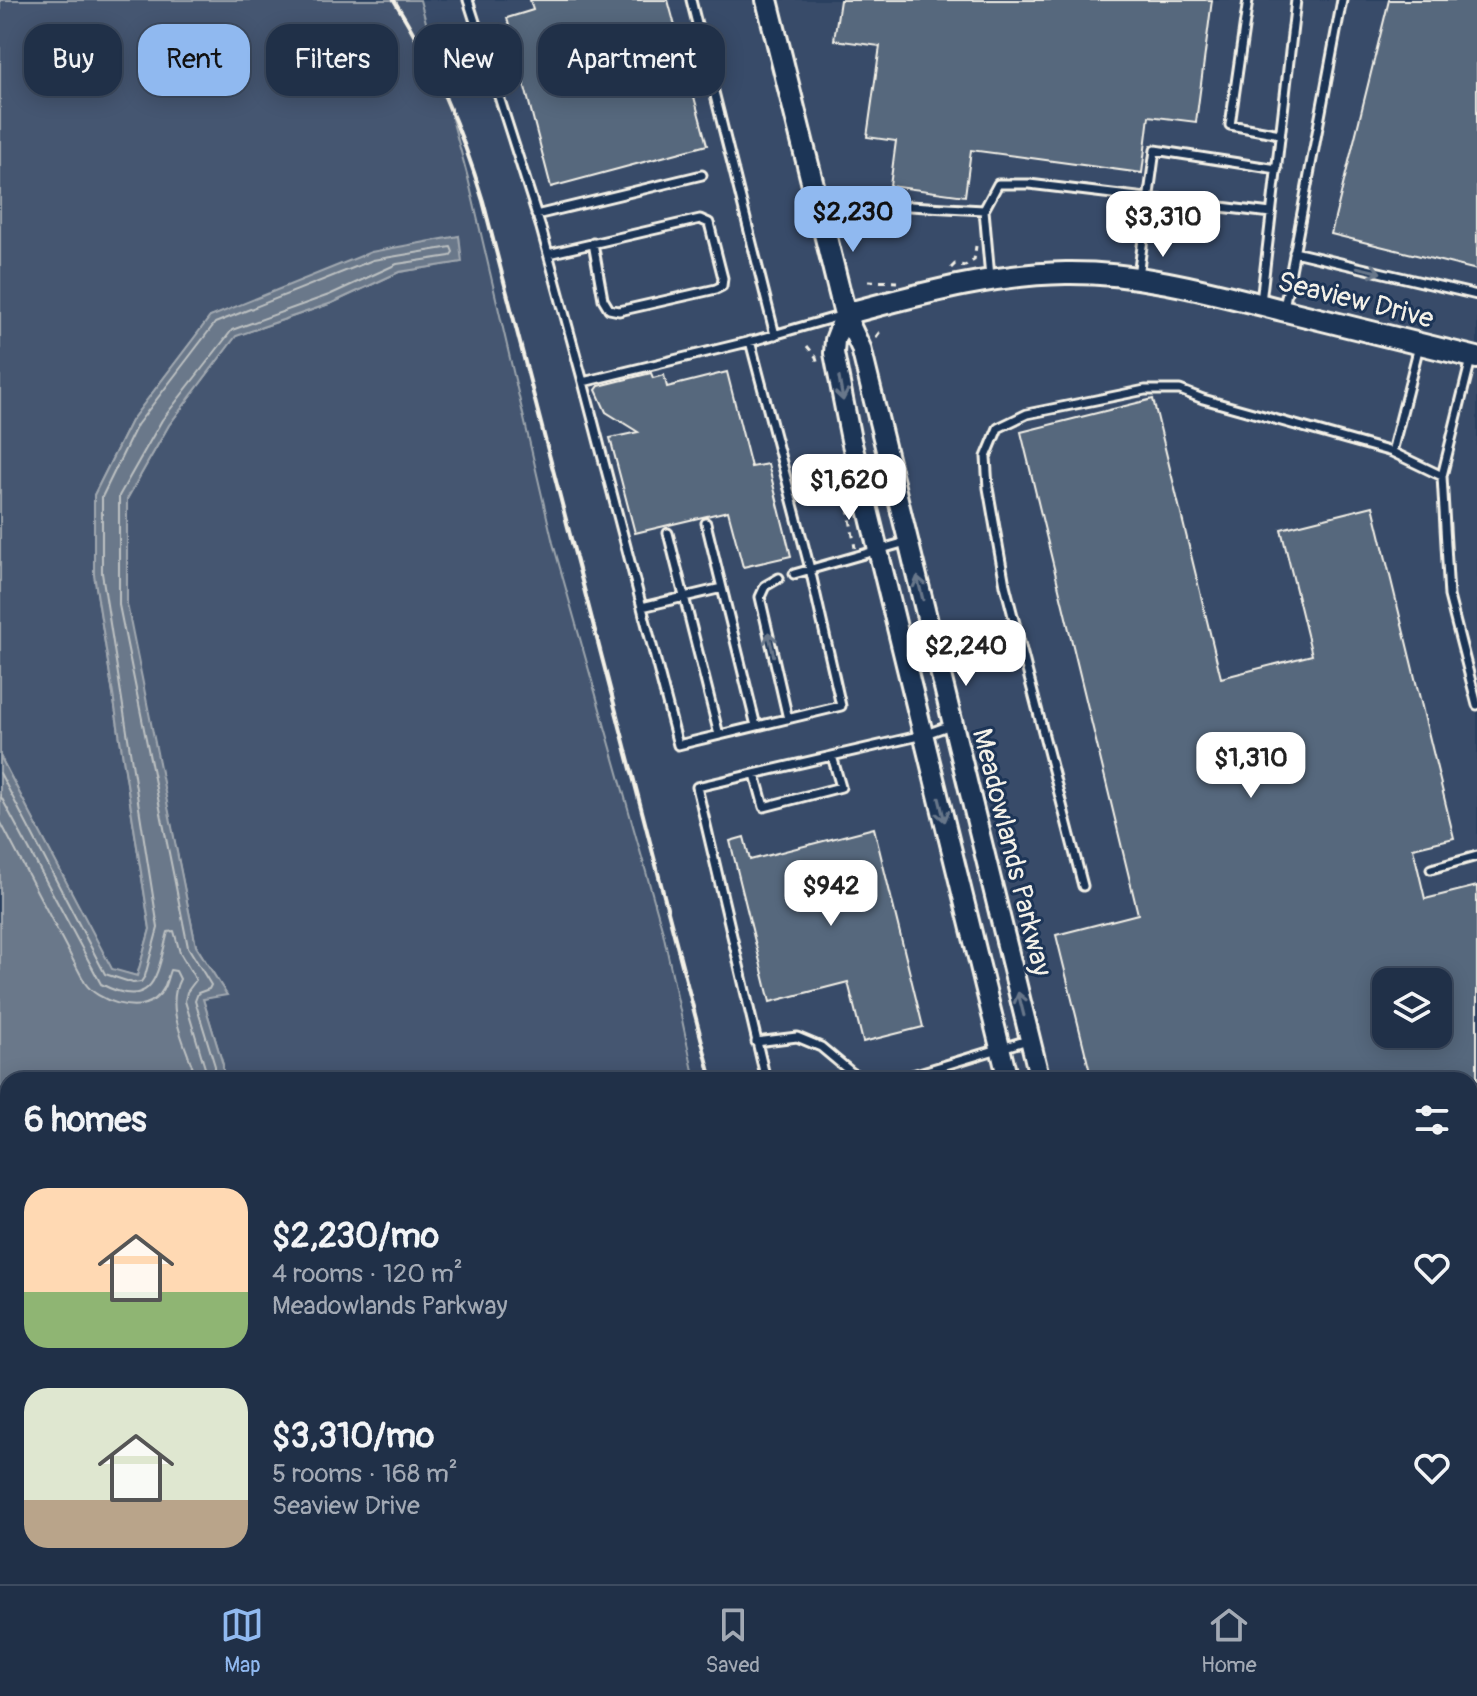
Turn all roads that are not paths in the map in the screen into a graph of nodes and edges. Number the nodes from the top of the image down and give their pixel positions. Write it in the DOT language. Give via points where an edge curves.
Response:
graph roads {
  1 [pos="468,0"];
  2 [pos="691,0"];
  3 [pos="767,0"];
  4 [pos="1248,0"];
  5 [pos="1296,0"];
  6 [pos="1342,0"];
  7 [pos="1280,134"];
  8 [pos="1277,169"];
  9 [pos="702,175"];
  10 [pos="1148,198"];
  11 [pos="909,206"];
  12 [pos="984,210"];
  13 [pos="1271,213"];
  14 [pos="536,215"];
  15 [pos="593,243"];
  16 [pos="1294,252"];
  17 [pos="548,254"];
  18 [pos="1138,278"];
  19 [pos="990,280"];
  20 [pos="1477,295"];
  21 [pos="1261,305"];
  22 [pos="1283,310"];
  23 [pos="845,314"];
  24 [pos="775,335"];
  25 [pos="750,341"];
  26 [pos="1419,344"];
  27 [pos="1474,357"];
  28 [pos="583,382"];
  29 [pos="1392,452"];
  30 [pos="1442,476"];
  31 [pos="706,523"];
  32 [pos="668,533"];
  33 [pos="908,541"];
  34 [pos="877,548"];
  35 [pos="810,569"];
  36 [pos="794,574"];
  37 [pos="779,578"];
  38 [pos="722,588"];
  39 [pos="684,598"];
  40 [pos="642,607"];
  41 [pos="1477,705"];
  42 [pos="788,719"];
  43 [pos="953,725"];
  44 [pos="756,726"];
  45 [pos="719,735"];
  46 [pos="923,735"];
  47 [pos="832,756"];
  48 [pos="755,774"];
  49 [pos="1477,856"];
  50 [pos="1431,869"];
  51 [pos="1083,886"];
  52 [pos="1030,1039"];
  53 [pos="756,1042"];
  54 [pos="1001,1050"];
  55 [pos="764,1072"];
  56 [pos="851,1072"];
  57 [pos="925,1072"];
  58 [pos="1006,1072"];
  59 [pos="1038,1072"];
  1 -- 14 [label="lane"];
  2 -- 24 [label="lane"];
  3 -- 23 [label="main road, Meadowlands Parkway"];
  4 -- 7 [label="lane" via="1230,125"];
  5 -- 7 [label="lane"];
  6 -- 16 [label="lane"];
  7 -- 8 [label="lane"];
  8 -- 10 [label="lane" via="1155,150"];
  8 -- 13 [label="lane"];
  9 -- 14 [label="lane"];
  10 -- 12 [label="lane" via="998,184"];
  10 -- 13 [label="lane"];
  10 -- 18 [label="lane"];
  11 -- 12 [label="lane"];
  12 -- 19 [label="lane"];
  13 -- 21 [label="lane"];
  14 -- 17 [label="lane"];
  15 -- 15 [label="lane" via="700,219 709,223 722,286 609,309"];
  15 -- 17 [label="lane"];
  16 -- 20 [label="lane, one-way"];
  16 -- 22 [label="lane"];
  17 -- 28 [label="lane"];
  18 -- 19 [label="main road, Seaview Drive" via="1067,273"];
  18 -- 21 [label="main road, Seaview Drive"];
  19 -- 23 [label="main road, Seaview Drive"];
  21 -- 22 [label="main road, Seaview Drive"];
  22 -- 26 [label="main road, Seaview Drive"];
  23 -- 24 [label="lane"];
  23 -- 33 [label="street, Meadowlands Parkway" via="861,348"];
  23 -- 34 [label="street, Meadowlands Parkway, one-way" via="834,353"];
  24 -- 25 [label="lane"];
  25 -- 28 [label="lane"];
  25 -- 35 [label="lane"];
  26 -- 27 [label="main road, Seaview Drive"];
  26 -- 29 [label="lane"];
  27 -- 30 [label="lane"];
  28 -- 40 [label="lane"];
  29 -- 30 [label="lane"];
  29 -- 51 [label="lane" via="1180,390 1145,390 1027,414 998,428 986,457 1003,571"];
  30 -- 41 [label="lane" via="1449,596"];
  31 -- 38 [label="lane"];
  32 -- 39 [label="lane"];
  33 -- 34 [label="lane"];
  43 -- 33 [label="street, Meadowlands Parkway, one-way"];
  34 -- 35 [label="lane"];
  34 -- 46 [label="street, Meadowlands Parkway"];
  35 -- 36 [label="lane"];
  35 -- 42 [label="lane" via="841,706"];
  42 -- 37 [label="lane, one-way" via="760,597 765,586"];
  38 -- 39 [label="lane"];
  38 -- 44 [label="lane"];
  39 -- 40 [label="lane"];
  39 -- 45 [label="lane"];
  40 -- 45 [label="lane" via="678,745"];
  42 -- 44 [label="lane"];
  43 -- 46 [label="lane"];
  52 -- 43 [label="street, Meadowlands Parkway, one-way"];
  44 -- 45 [label="lane"];
  46 -- 47 [label="lane"];
  46 -- 54 [label="street, Meadowlands Parkway, one-way"];
  47 -- 48 [label="lane"];
  47 -- 48 [label="lane" via="841,787 764,807"];
  48 -- 53 [label="lane" via="697,787"];
  49 -- 50 [label="lane"];
  52 -- 54 [label="lane"];
  52 -- 59 [label="street, Meadowlands Parkway"];
  53 -- 55 [label="lane"];
  53 -- 56 [label="lane" via="797,1037 821,1047"];
  54 -- 57 [label="lane"];
  54 -- 58 [label="street, Meadowlands Parkway"];
}
